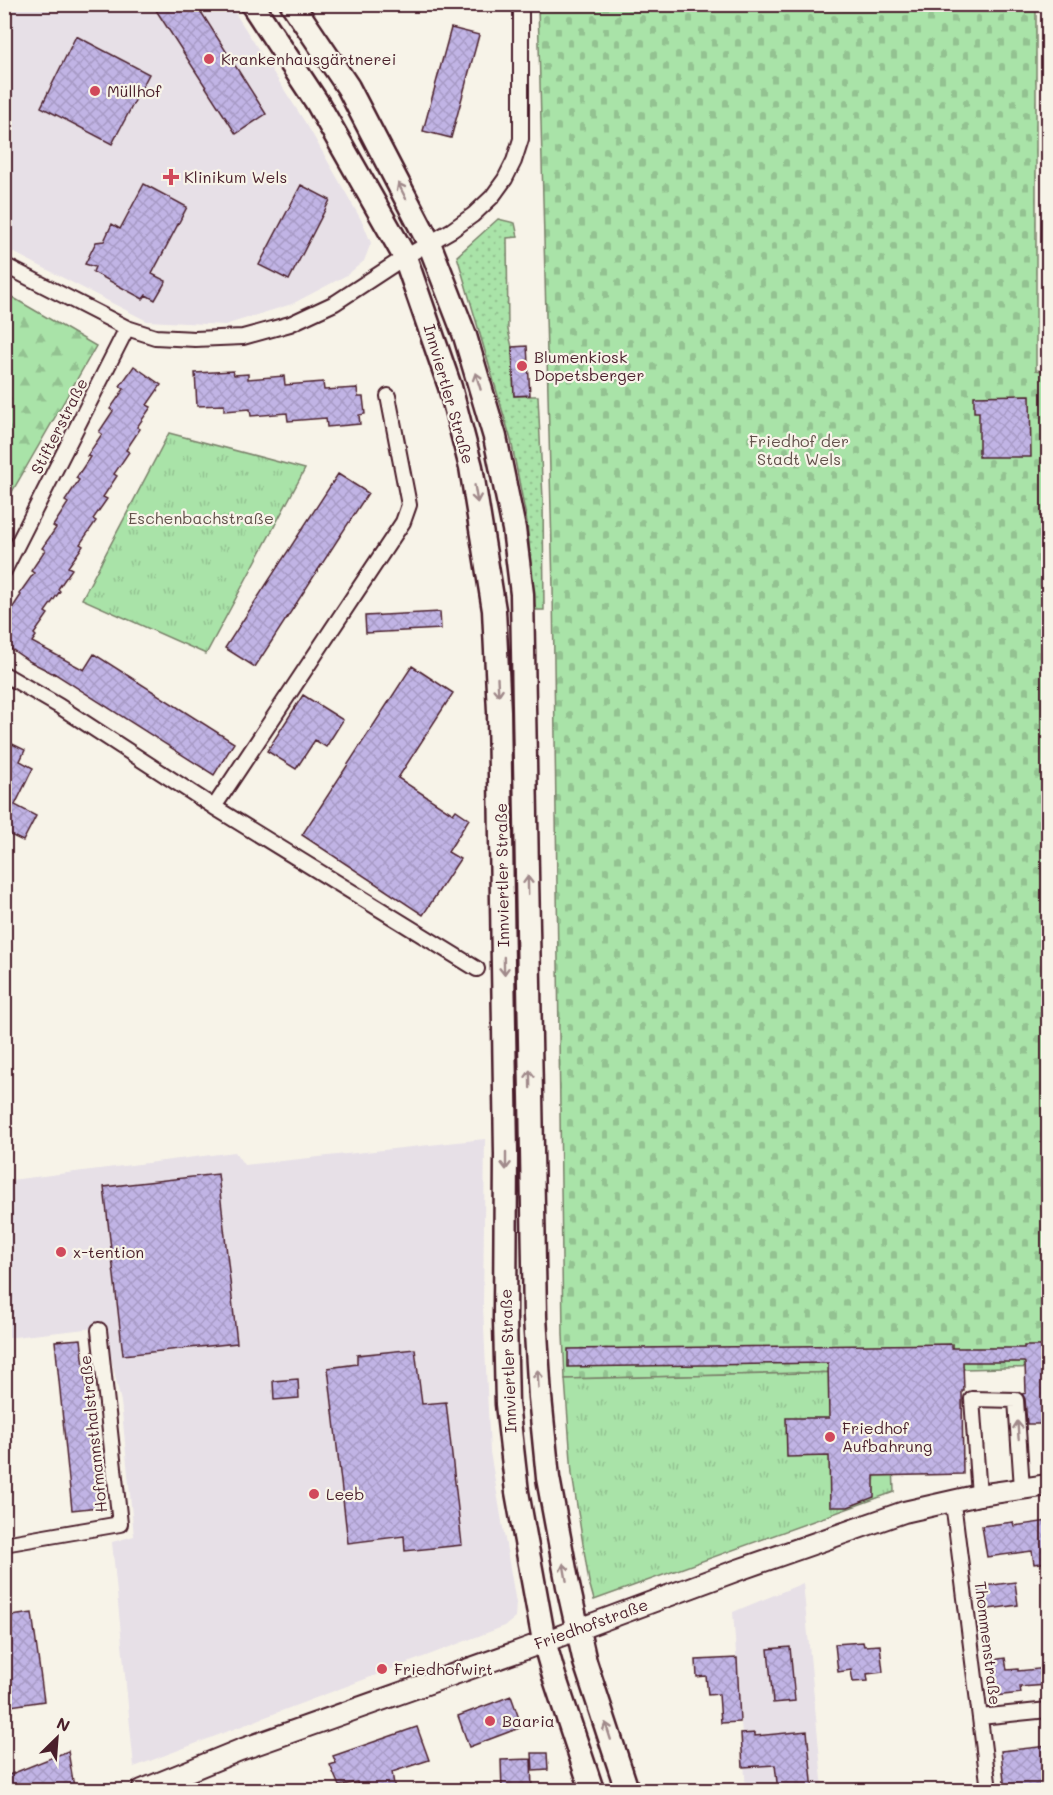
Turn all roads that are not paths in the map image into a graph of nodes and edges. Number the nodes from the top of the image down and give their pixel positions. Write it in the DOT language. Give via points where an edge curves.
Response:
graph roads {
  1 [pos="252,4"];
  2 [pos="292,4"];
  3 [pos="521,4"];
  4 [pos="429,243"];
  5 [pos="405,257"];
  6 [pos="4,265"];
  7 [pos="127,328"];
  8 [pos="388,396"];
  9 [pos="4,571"];
  10 [pos="4,674"];
  11 [pos="214,807"];
  12 [pos="477,969"];
  13 [pos="99,1330"];
  14 [pos="1048,1485"];
  15 [pos="1022,1488"];
  16 [pos="979,1495"];
  17 [pos="951,1500"];
  18 [pos="4,1544"];
  19 [pos="578,1629"];
  20 [pos="544,1641"];
  21 [pos="1048,1710"];
  22 [pos="980,1717"];
  23 [pos="142,1791"];
  24 [pos="592,1791"];
  25 [pos="627,1791"];
  26 [pos="989,1791"];
  1 -- 5 [label="main road, Innviertler Straße" via="318,104"];
  4 -- 2 [label="main road, Innviertler Straße, one-way" via="348,87"];
  3 -- 4 [label="street" via="521,139 514,161 492,197 473,215"];
  4 -- 5 [label="street"];
  19 -- 4 [label="main road, Innviertler Straße, one-way" via="549,1478 535,1328 522,594 514,529 495,437 465,336"];
  5 -- 7 [label="street" via="335,303 290,324 243,337 155,337"];
  5 -- 20 [label="main road, Innviertler Straße, one-way" via="450,387 471,467 494,610 503,899 507,1404 517,1492"];
  6 -- 7 [label="street"];
  7 -- 9 [label="street, Stifterstraße"];
  8 -- 11 [label="street" via="409,505 403,522"];
  10 -- 11 [label="street"];
  11 -- 12 [label="street"];
  13 -- 18 [label="street, Hofmannsthalstraße" via="120,1524"];
  14 -- 15 [label="street, Friedhofstraße"];
  15 -- 16 [label="street, Friedhofstraße"];
  15 -- 16 [label="street, one-way" via="1016,1400 972,1400"];
  16 -- 17 [label="street, Friedhofstraße"];
  17 -- 19 [label="street, Friedhofstraße" via="904,1512"];
  17 -- 22 [label="street, Thommenstraße"];
  19 -- 20 [label="street, Friedhofstraße"];
  25 -- 19 [label="main road, Innviertler Straße, one-way"];
  20 -- 23 [label="street, Friedhofstraße" via="240,1750"];
  20 -- 24 [label="main road, Innviertler Straße"];
  21 -- 22 [label="street"];
  22 -- 26 [label="street, Thommenstraße"];
}
